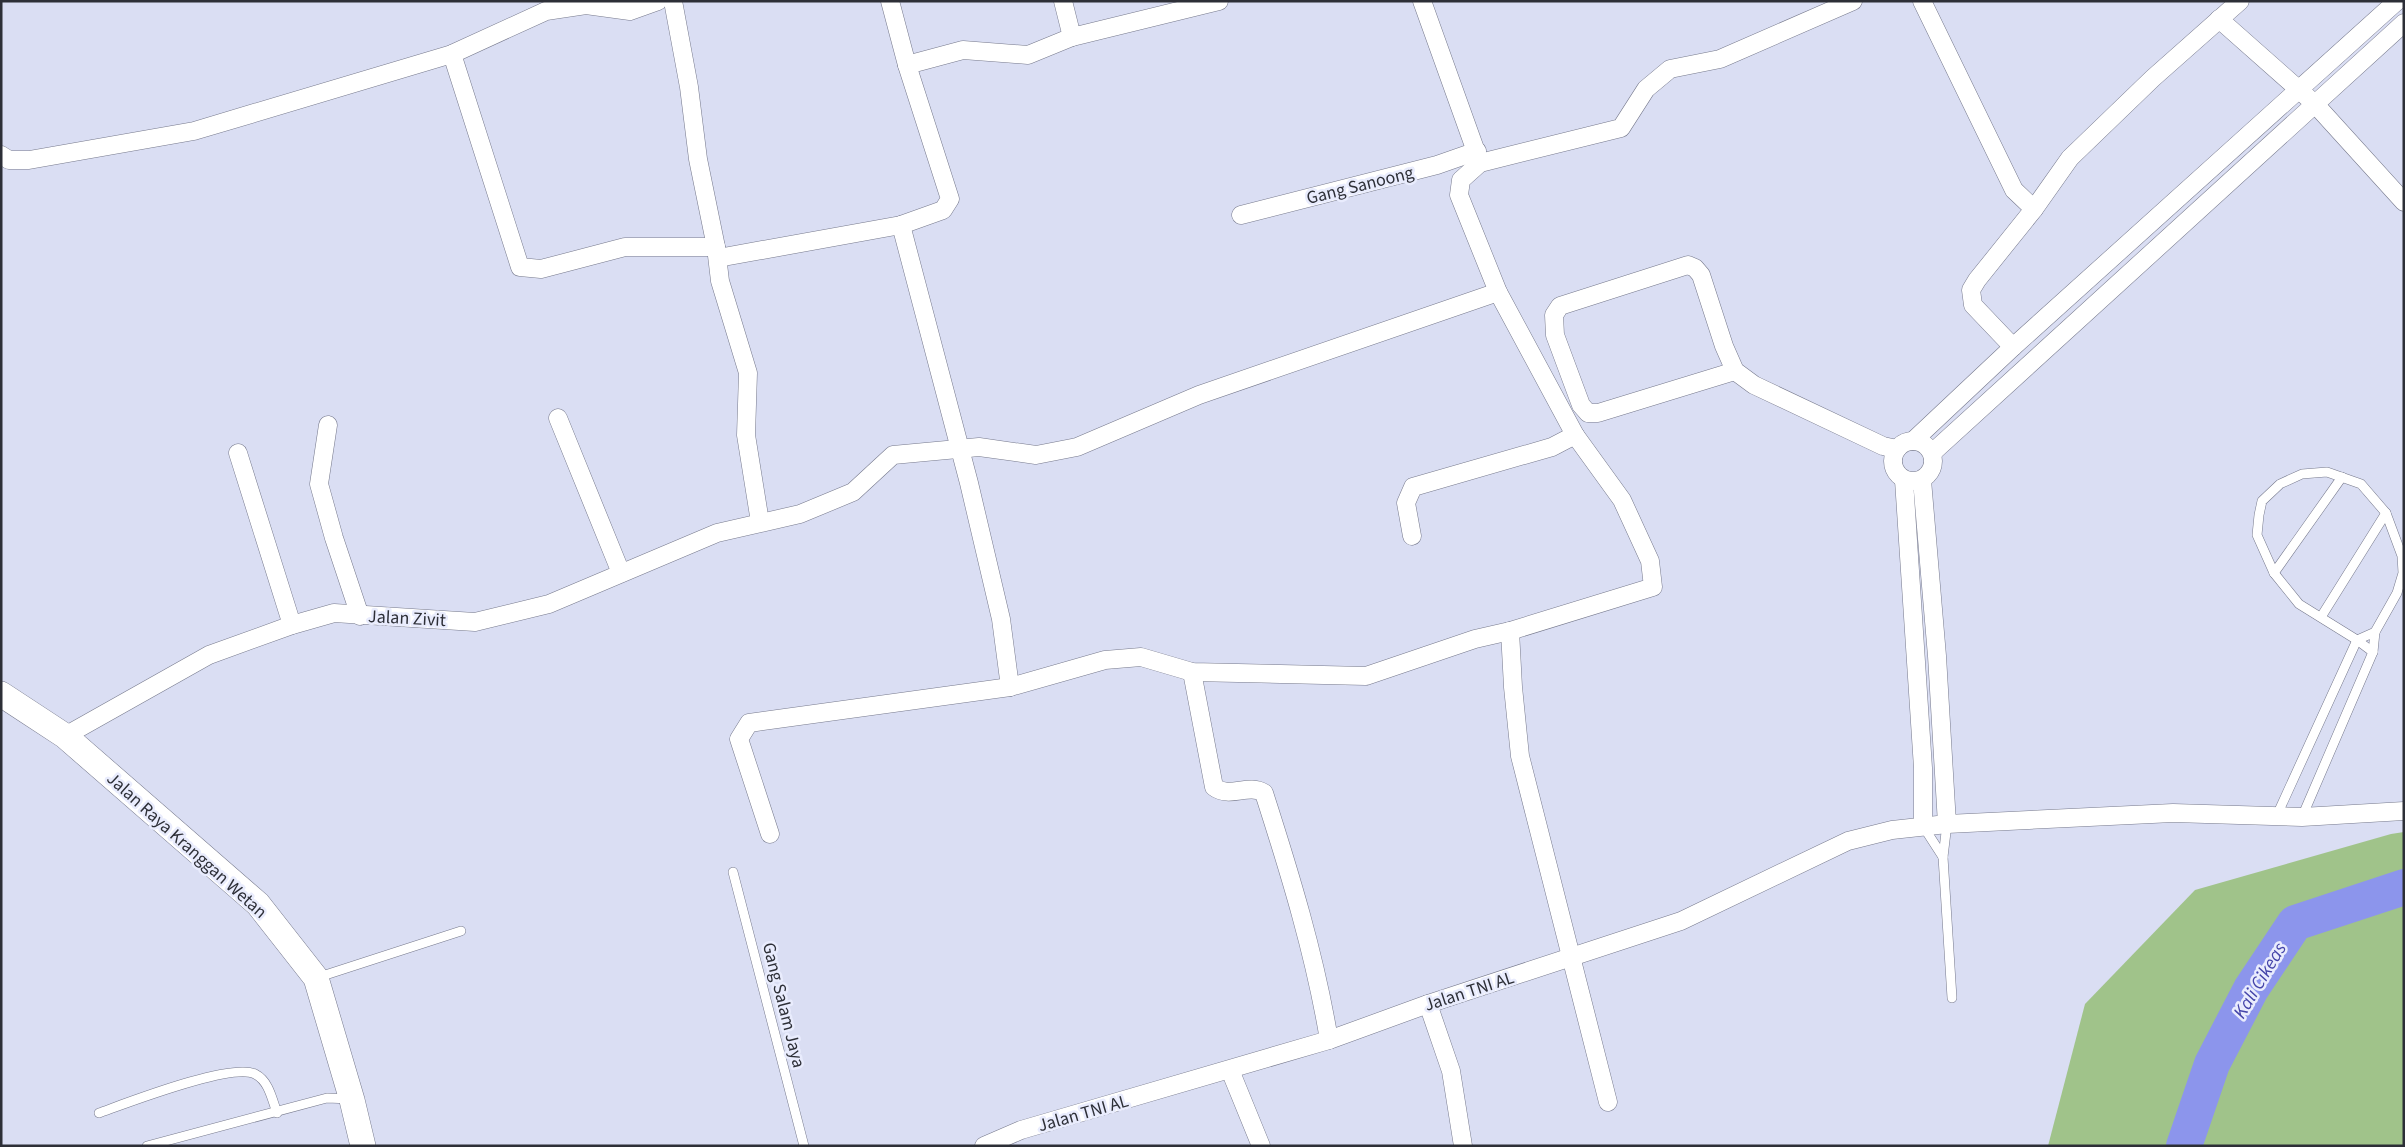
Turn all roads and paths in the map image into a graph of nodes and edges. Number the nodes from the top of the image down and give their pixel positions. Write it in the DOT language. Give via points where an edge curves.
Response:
graph roads {
  1 [pos="658,1"];
  2 [pos="673,1"];
  3 [pos="890,1"];
  4 [pos="1062,1"];
  5 [pos="1219,1"];
  6 [pos="1422,1"];
  7 [pos="1853,1"];
  8 [pos="1922,1"];
  9 [pos="2240,1"];
  10 [pos="2397,1"];
  11 [pos="2219,20"];
  12 [pos="2404,23"];
  13 [pos="1072,37"];
  14 [pos="452,54"];
  15 [pos="907,65"];
  16 [pos="2300,91"];
  17 [pos="2315,104"];
  18 [pos="1,155"];
  19 [pos="1478,157"];
  20 [pos="2404,202"];
  21 [pos="2034,209"];
  22 [pos="1241,215"];
  23 [pos="901,225"];
  24 [pos="717,253"];
  25 [pos="1498,292"];
  26 [pos="2013,347"];
  27 [pos="1735,372"];
  28 [pos="558,418"];
  29 [pos="328,425"];
  30 [pos="1575,435"];
  31 [pos="1913,441"];
  32 [pos="959,450"];
  33 [pos="1891,451"];
  34 [pos="1932,453"];
  35 [pos="238,454"];
  36 [pos="2342,477"];
  37 [pos="1904,480"];
  38 [pos="1922,480"];
  39 [pos="2386,513"];
  40 [pos="760,522"];
  41 [pos="1412,536"];
  42 [pos="621,573"];
  43 [pos="2274,573"];
  44 [pos="360,616"];
  45 [pos="2321,617"];
  46 [pos="292,624"];
  47 [pos="1510,632"];
  48 [pos="2375,632"];
  49 [pos="2357,640"];
  50 [pos="2373,652"];
  51 [pos="1914,656"];
  52 [pos="1937,656"];
  53 [pos="1192,672"];
  54 [pos="1010,687"];
  55 [pos="1,694"];
  56 [pos="65,736"];
  57 [pos="2404,811"];
  58 [pos="2277,815"];
  59 [pos="2302,817"];
  60 [pos="1947,824"];
  61 [pos="1923,826"];
  62 [pos="770,834"];
  63 [pos="1943,857"];
  64 [pos="733,872"];
  65 [pos="461,932"];
  66 [pos="1571,958"];
  67 [pos="316,978"];
  68 [pos="1952,998"];
  69 [pos="1428,1004"];
  70 [pos="1329,1040"];
  71 [pos="1230,1070"];
  72 [pos="352,1100"];
  73 [pos="1608,1102"];
  74 [pos="99,1113"];
  75 [pos="277,1113"];
  76 [pos="147,1146"];
  77 [pos="363,1146"];
  78 [pos="804,1146"];
  79 [pos="984,1146"];
  80 [pos="1261,1146"];
  81 [pos="1463,1146"];
  1 -- 14 [label="street" via="630,10 586,4 546,11"];
  2 -- 24 [label="street" via="698,159"];
  3 -- 15 [label="street"];
  4 -- 13 [label="street"];
  5 -- 13 [label="street"];
  6 -- 19 [label="street"];
  7 -- 19 [label="street, Gang Sanoong" via="1720,59 1670,69 1646,89 1621,128"];
  8 -- 21 [label="street" via="2014,190"];
  9 -- 11 [label="street"];
  10 -- 16 [label="street"];
  11 -- 16 [label="street"];
  11 -- 21 [label="street" via="2070,158"];
  12 -- 17 [label="street"];
  13 -- 15 [label="street" via="1028,55 963,50"];
  14 -- 18 [label="street" via="194,131 29,160 9,160"];
  14 -- 24 [label="street" via="520,267 541,268 625,248"];
  15 -- 23 [label="street" via="950,199 943,210"];
  16 -- 17 [label="street"];
  16 -- 26 [label="street"];
  17 -- 20 [label="street"];
  17 -- 34 [label="street"];
  19 -- 22 [label="street, Gang Sanoong"];
  19 -- 25 [label="street" via="1461,180 1459,196"];
  21 -- 26 [label="street" via="1971,290 1973,305"];
  23 -- 24 [label="street"];
  23 -- 32 [label="street"];
  24 -- 40 [label="street" via="720,281 748,373 746,435"];
  25 -- 30 [label="street"];
  25 -- 32 [label="street, Jalan Zivit" via="1199,395 1077,447 1036,455 979,447"];
  26 -- 31 [label="street"];
  27 -- 27 [label="street" via="1701,276 1696,268 1688,265 1560,306 1554,315 1555,335 1588,413 1598,413"];
  27 -- 33 [label="street" via="1754,385"];
  28 -- 42 [label="street"];
  29 -- 44 [label="street" via="319,484"];
  30 -- 41 [label="street" via="1552,447 1413,487 1406,503"];
  30 -- 47 [label="street" via="1622,500 1650,561 1653,587"];
  31 -- 33 [label="street"];
  31 -- 34 [label="street" via="1922,443"];
  32 -- 40 [label="street, Jalan Zivit" via="893,455 852,492 800,514"];
  32 -- 54 [label="street" via="1002,619"];
  33 -- 37 [label="street" via="1897,474"];
  34 -- 38 [label="street" via="1933,466"];
  35 -- 46 [label="street"];
  36 -- 39 [label="lane" via="2361,484"];
  36 -- 43 [label="lane"];
  36 -- 43 [label="lane" via="2327,472 2302,474 2280,484 2262,501 2258,535"];
  37 -- 38 [label="street"];
  37 -- 51 [label="street"];
  38 -- 52 [label="street"];
  39 -- 45 [label="lane"];
  39 -- 48 [label="lane" via="2402,556 2403,573"];
  40 -- 42 [label="street, Jalan Zivit" via="717,533"];
  42 -- 44 [label="street, Jalan Zivit" via="549,604 475,622"];
  43 -- 45 [label="lane" via="2299,604"];
  44 -- 46 [label="street, Jalan Zivit" via="334,613"];
  45 -- 49 [label="lane"];
  46 -- 56 [label="street, Jalan Zivit" via="208,654"];
  47 -- 53 [label="street" via="1475,639 1366,676"];
  47 -- 66 [label="street" via="1520,756"];
  48 -- 49 [label="lane"];
  48 -- 50 [label="lane"];
  49 -- 50 [label="lane"];
  49 -- 58 [label="lane"];
  50 -- 59 [label="lane"];
  51 -- 52 [label="street"];
  51 -- 61 [label="street" via="1923,768"];
  52 -- 60 [label="street"];
  53 -- 54 [label="street" via="1140,657 1105,660"];
  53 -- 70 [label="street" via="1214,787 1226,792 1253,789 1264,793 1305,926"];
  54 -- 62 [label="street" via="749,723 739,738"];
  55 -- 56 [label="main road, Jalan Raya Kranggan Wetan"];
  56 -- 67 [label="main road, Jalan Raya Kranggan Wetan" via="258,904"];
  57 -- 59 [label="street, Jalan TNI AL"];
  58 -- 59 [label="street, Jalan TNI AL"];
  58 -- 60 [label="street, Jalan TNI AL" via="2173,813"];
  60 -- 61 [label="street, Jalan TNI AL"];
  60 -- 63 [label="lane"];
  61 -- 63 [label="lane"];
  61 -- 66 [label="street, Jalan TNI AL" via="1848,841 1681,921"];
  63 -- 68 [label="lane"];
  64 -- 78 [label="lane, Gang Salam Jaya"];
  65 -- 67 [label="lane"];
  66 -- 69 [label="street, Jalan TNI AL"];
  66 -- 73 [label="street"];
  67 -- 72 [label="main road, Jalan Raya Kranggan Wetan"];
  69 -- 70 [label="street, Jalan TNI AL"];
  69 -- 81 [label="street" via="1451,1070"];
  70 -- 71 [label="street, Jalan TNI AL"];
  71 -- 79 [label="street, Jalan TNI AL" via="1021,1130"];
  71 -- 80 [label="street"];
  72 -- 75 [label="lane" via="328,1098"];
  72 -- 77 [label="main road, Jalan Raya Kranggan Wetan"];
  74 -- 75 [label="lane" via="196,1080 234,1072 254,1073 266,1082"];
  75 -- 76 [label="lane"];
}
